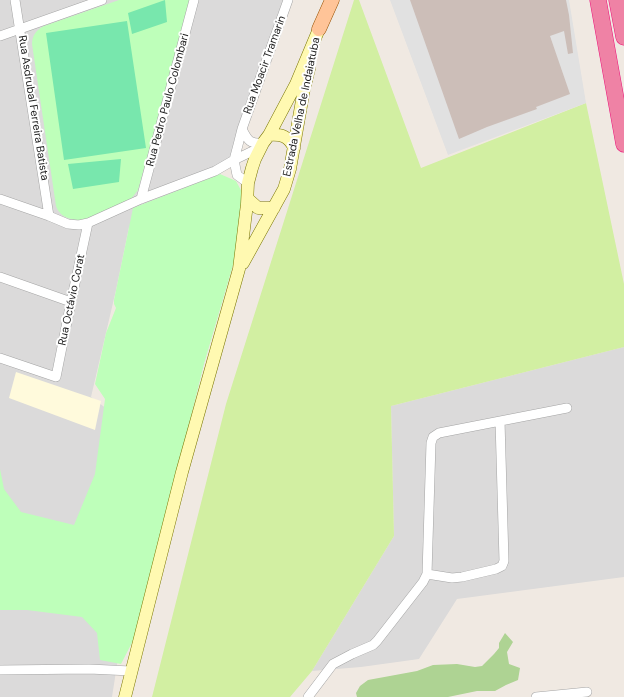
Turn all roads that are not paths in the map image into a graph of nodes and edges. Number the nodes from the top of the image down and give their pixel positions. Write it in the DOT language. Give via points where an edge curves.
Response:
graph roads {
  1 [pos="15,0"];
  2 [pos="102,0"];
  3 [pos="194,0"];
  4 [pos="288,0"];
  5 [pos="332,0"];
  6 [pos="598,0"];
  7 [pos="618,0"];
  8 [pos="20,28"];
  9 [pos="319,29"];
  10 [pos="0,36"];
  11 [pos="624,37"];
  12 [pos="242,129"];
  13 [pos="265,142"];
  14 [pos="624,144"];
  15 [pos="294,148"];
  16 [pos="234,160"];
  17 [pos="215,171"];
  18 [pos="237,175"];
  19 [pos="248,182"];
  20 [pos="0,199"];
  21 [pos="248,199"];
  22 [pos="141,200"];
  23 [pos="274,208"];
  24 [pos="49,216"];
  25 [pos="88,223"];
  26 [pos="239,269"];
  27 [pos="0,277"];
  28 [pos="71,302"];
  29 [pos="0,358"];
  30 [pos="567,408"];
  31 [pos="500,421"];
  32 [pos="427,574"];
  33 [pos="0,670"];
  34 [pos="131,671"];
  35 [pos="587,692"];
  36 [pos="125,697"];
  37 [pos="308,697"];
  38 [pos="536,697"];
  1 -- 8 [label="street, Rua Asdrubal Ferreira Batista"];
  2 -- 8 [label="street"];
  3 -- 22 [label="street, Rua Pedro Paulo Colombari"];
  4 -- 12 [label="street, Rua Moacir Tramarin"];
  5 -- 9 [label="main road"];
  6 -- 14 [label="highway"];
  7 -- 11 [label="highway"];
  8 -- 10 [label="street"];
  8 -- 24 [label="street, Rua Asdrubal Ferreira Batista"];
  9 -- 13 [label="main road, Estrada Velha de Indaiatuba" via="296,84"];
  9 -- 15 [label="main road, Estrada Velha de Indaiatuba" via="304,89"];
  12 -- 13 [label="street, Rua Moacir Tramarin" via="251,142"];
  12 -- 16 [label="street, Rua Moacir Tramarin"];
  13 -- 15 [label="main road" via="279,135 284,136"];
  13 -- 16 [label="street"];
  13 -- 19 [label="main road, Estrada Velha de Indaiatuba" via="255,159"];
  15 -- 23 [label="main road, Estrada Velha de Indaiatuba" via="284,189"];
  16 -- 17 [label="street"];
  16 -- 18 [label="street"];
  17 -- 18 [label="street"];
  17 -- 22 [label="street"];
  18 -- 19 [label="street"];
  19 -- 21 [label="main road, Estrada Velha de Indaiatuba"];
  20 -- 24 [label="street"];
  21 -- 23 [label="main road" via="258,208"];
  21 -- 26 [label="main road, Estrada Velha de Indaiatuba"];
  22 -- 25 [label="street"];
  23 -- 26 [label="main road, Estrada Velha de Indaiatuba"];
  24 -- 25 [label="street" via="79,226"];
  25 -- 28 [label="street, Rua Octávio Corat"];
  26 -- 34 [label="main road" via="182,472"];
  27 -- 28 [label="street"];
  28 -- 29 [label="street, Rua Octávio Corat" via="56,377"];
  30 -- 31 [label="street"];
  31 -- 32 [label="street" via="439,433 433,437"];
  31 -- 32 [label="street" via="504,561 502,566 462,577"];
  32 -- 37 [label="street" via="378,642 333,664"];
  33 -- 34 [label="street"];
  34 -- 36 [label="main road"];
  35 -- 38 [label="street"];
}
